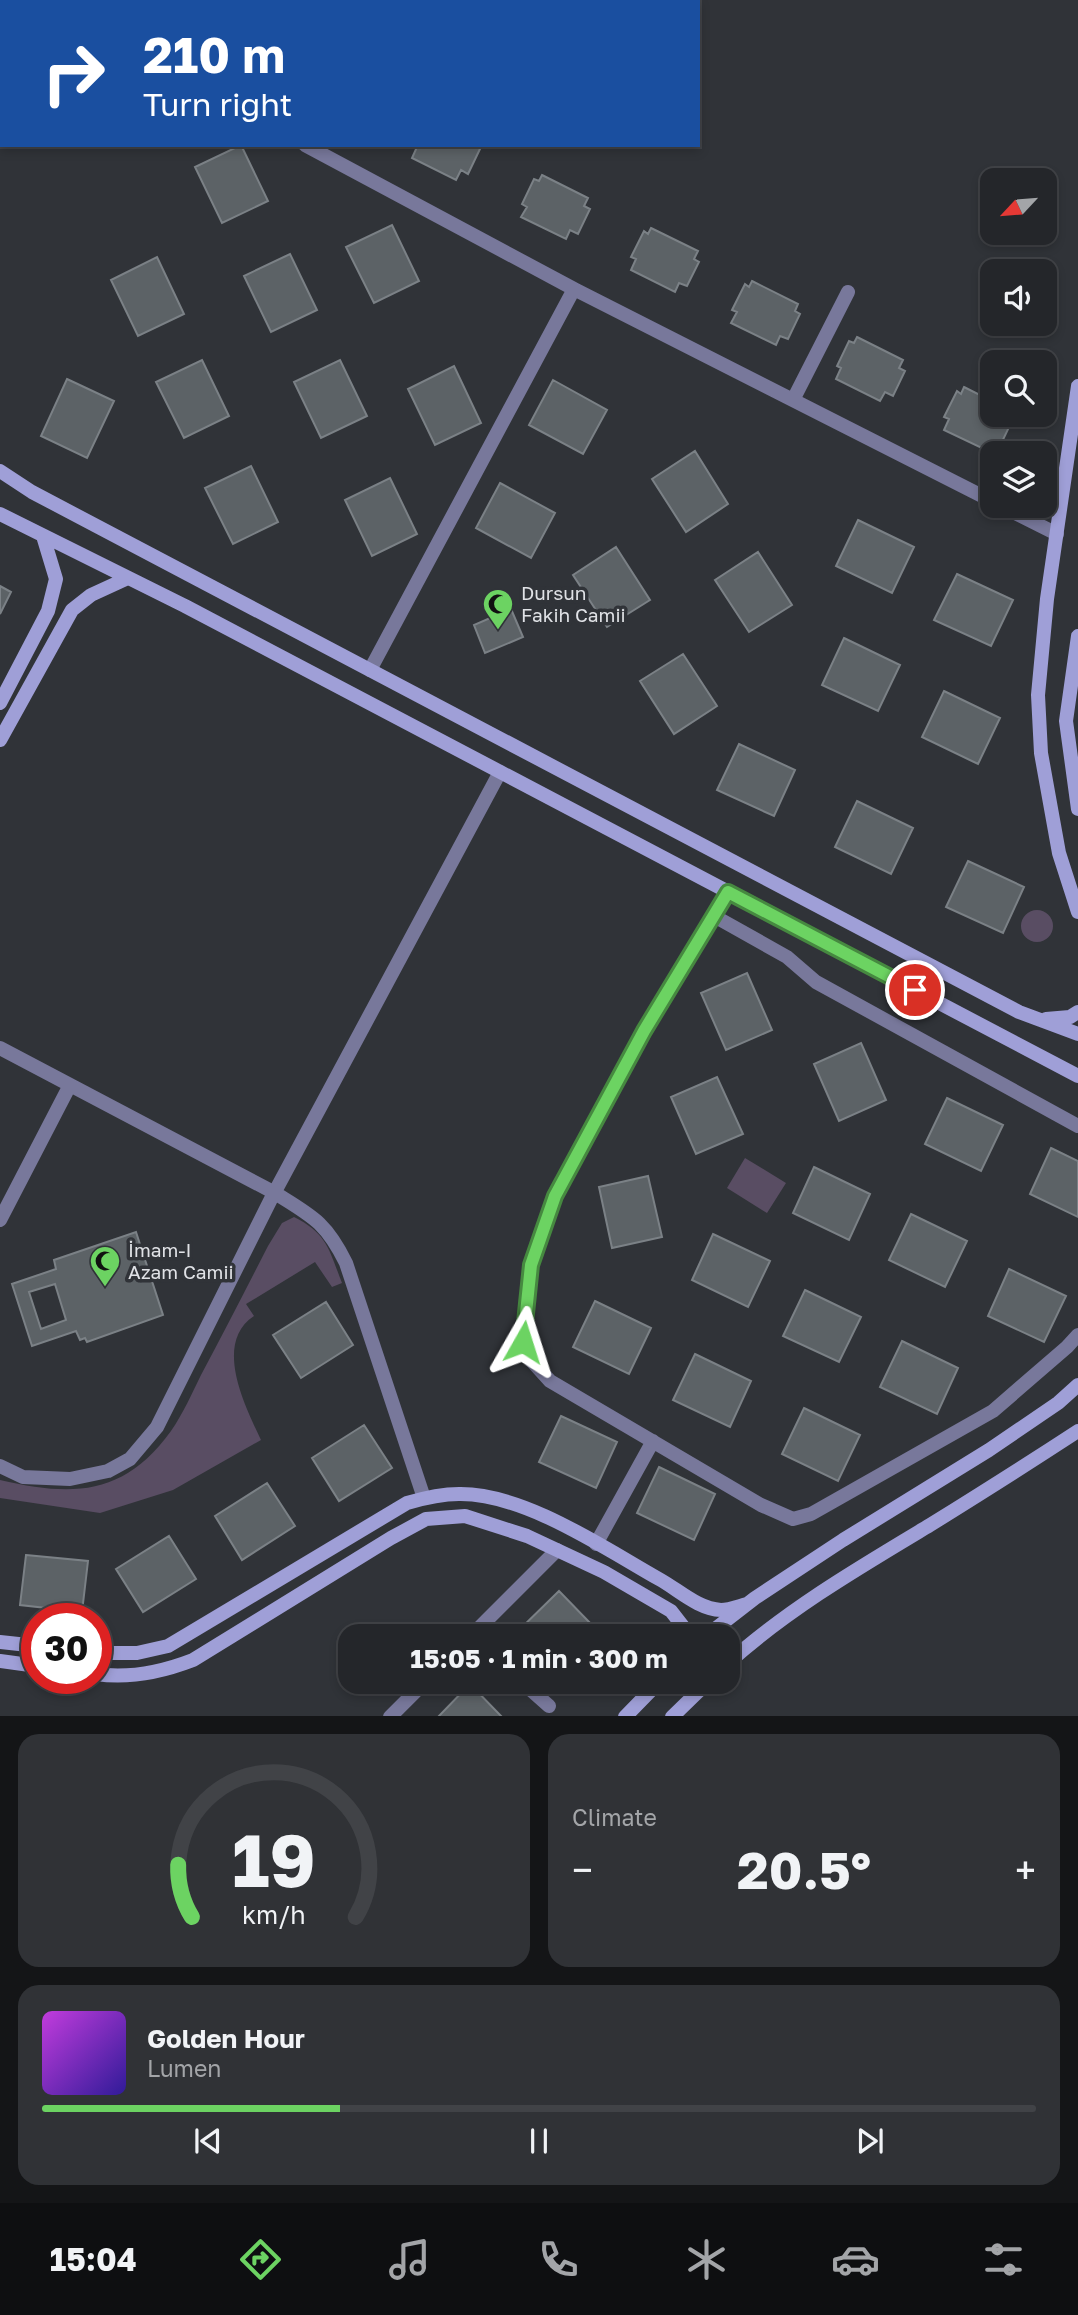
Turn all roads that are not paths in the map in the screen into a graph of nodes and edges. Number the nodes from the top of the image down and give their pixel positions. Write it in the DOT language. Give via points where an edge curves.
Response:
graph roads {
  1 [pos="309,147"];
  2 [pos="574,289"];
  3 [pos="848,292"];
  4 [pos="1078,386"];
  5 [pos="793,400"];
  6 [pos="0,471"];
  7 [pos="980,495"];
  8 [pos="0,514"];
  9 [pos="1025,518"];
  10 [pos="1057,534"];
  11 [pos="43,536"];
  12 [pos="128,578"];
  13 [pos="1078,636"];
  14 [pos="370,670"];
  15 [pos="0,703"];
  16 [pos="0,740"];
  17 [pos="499,772"];
  18 [pos="1078,809"];
  19 [pos="728,892"];
  20 [pos="1078,912"];
  21 [pos="714,916"];
  22 [pos="1078,1012"];
  23 [pos="1038,1019"];
  24 [pos="1078,1034"];
  25 [pos="0,1048"];
  26 [pos="1078,1076"];
  27 [pos="70,1085"];
  28 [pos="1078,1126"];
  29 [pos="275,1193"];
  30 [pos="0,1220"];
  31 [pos="1078,1335"];
  32 [pos="1078,1385"];
  33 [pos="1078,1431"];
  34 [pos="653,1441"];
  35 [pos="0,1466"];
  36 [pos="424,1498"];
  37 [pos="596,1544"];
  38 [pos="557,1550"];
  39 [pos="747,1604"];
  40 [pos="483,1624"];
  41 [pos="681,1624"];
  42 [pos="721,1624"];
  43 [pos="0,1642"];
  44 [pos="21,1644"];
  45 [pos="112,1653"];
  46 [pos="740,1654"];
  47 [pos="0,1661"];
  48 [pos="21,1664"];
  49 [pos="112,1674"];
  50 [pos="413,1694"];
  51 [pos="536,1694"];
  52 [pos="647,1694"];
  53 [pos="696,1694"];
  54 [pos="549,1706"];
  55 [pos="391,1716"];
  56 [pos="626,1716"];
  57 [pos="673,1716"];
  1 -- 2 [label="street"];
  2 -- 5 [label="street"];
  2 -- 14 [label="street"];
  3 -- 5 [label="street"];
  4 -- 10 [label="street"];
  5 -- 7 [label="street"];
  6 -- 14 [label="street"];
  8 -- 11 [label="street"];
  9 -- 10 [label="street"];
  10 -- 20 [label="street" via="1038,695 1041,753 1059,853"];
  11 -- 12 [label="street"];
  11 -- 15 [label="street" via="56,579 48,611"];
  12 -- 16 [label="street" via="91,595 72,610"];
  12 -- 17 [label="street"];
  13 -- 18 [label="street" via="1066,721"];
  14 -- 23 [label="street"];
  17 -- 19 [label="street"];
  17 -- 29 [label="street"];
  19 -- 21 [label="street"];
  19 -- 26 [label="street"];
  21 -- 28 [label="street" via="787,957 816,982"];
  21 -- 34 [label="street" via="644,1031 555,1196 531,1265 523,1342 531,1360 550,1381"];
  22 -- 23 [label="street" via="1070,1017"];
  23 -- 24 [label="street"];
  25 -- 27 [label="street"];
  27 -- 29 [label="street"];
  27 -- 30 [label="street"];
  29 -- 35 [label="street" via="157,1427 130,1459 108,1471 70,1479 23,1477"];
  29 -- 36 [label="street" via="314,1217 334,1238"];
  31 -- 34 [label="street" via="993,1411 811,1514 793,1519"];
  32 -- 39 [label="street" via="989,1450"];
  33 -- 46 [label="street" via="861,1566"];
  34 -- 37 [label="street"];
  36 -- 37 [label="street" via="461,1494 498,1499 559,1523"];
  36 -- 45 [label="street" via="407,1503 168,1646"];
  37 -- 39 [label="street" via="704,1607 723,1610"];
  38 -- 40 [label="street"];
  38 -- 41 [label="street" via="671,1611"];
  38 -- 49 [label="street" via="465,1516 426,1519 193,1660 163,1672"];
  39 -- 42 [label="street"];
  43 -- 44 [label="street"];
  47 -- 48 [label="street"];
  50 -- 55 [label="street"];
  51 -- 54 [label="street"];
  52 -- 56 [label="street"];
  53 -- 57 [label="street"];
}
